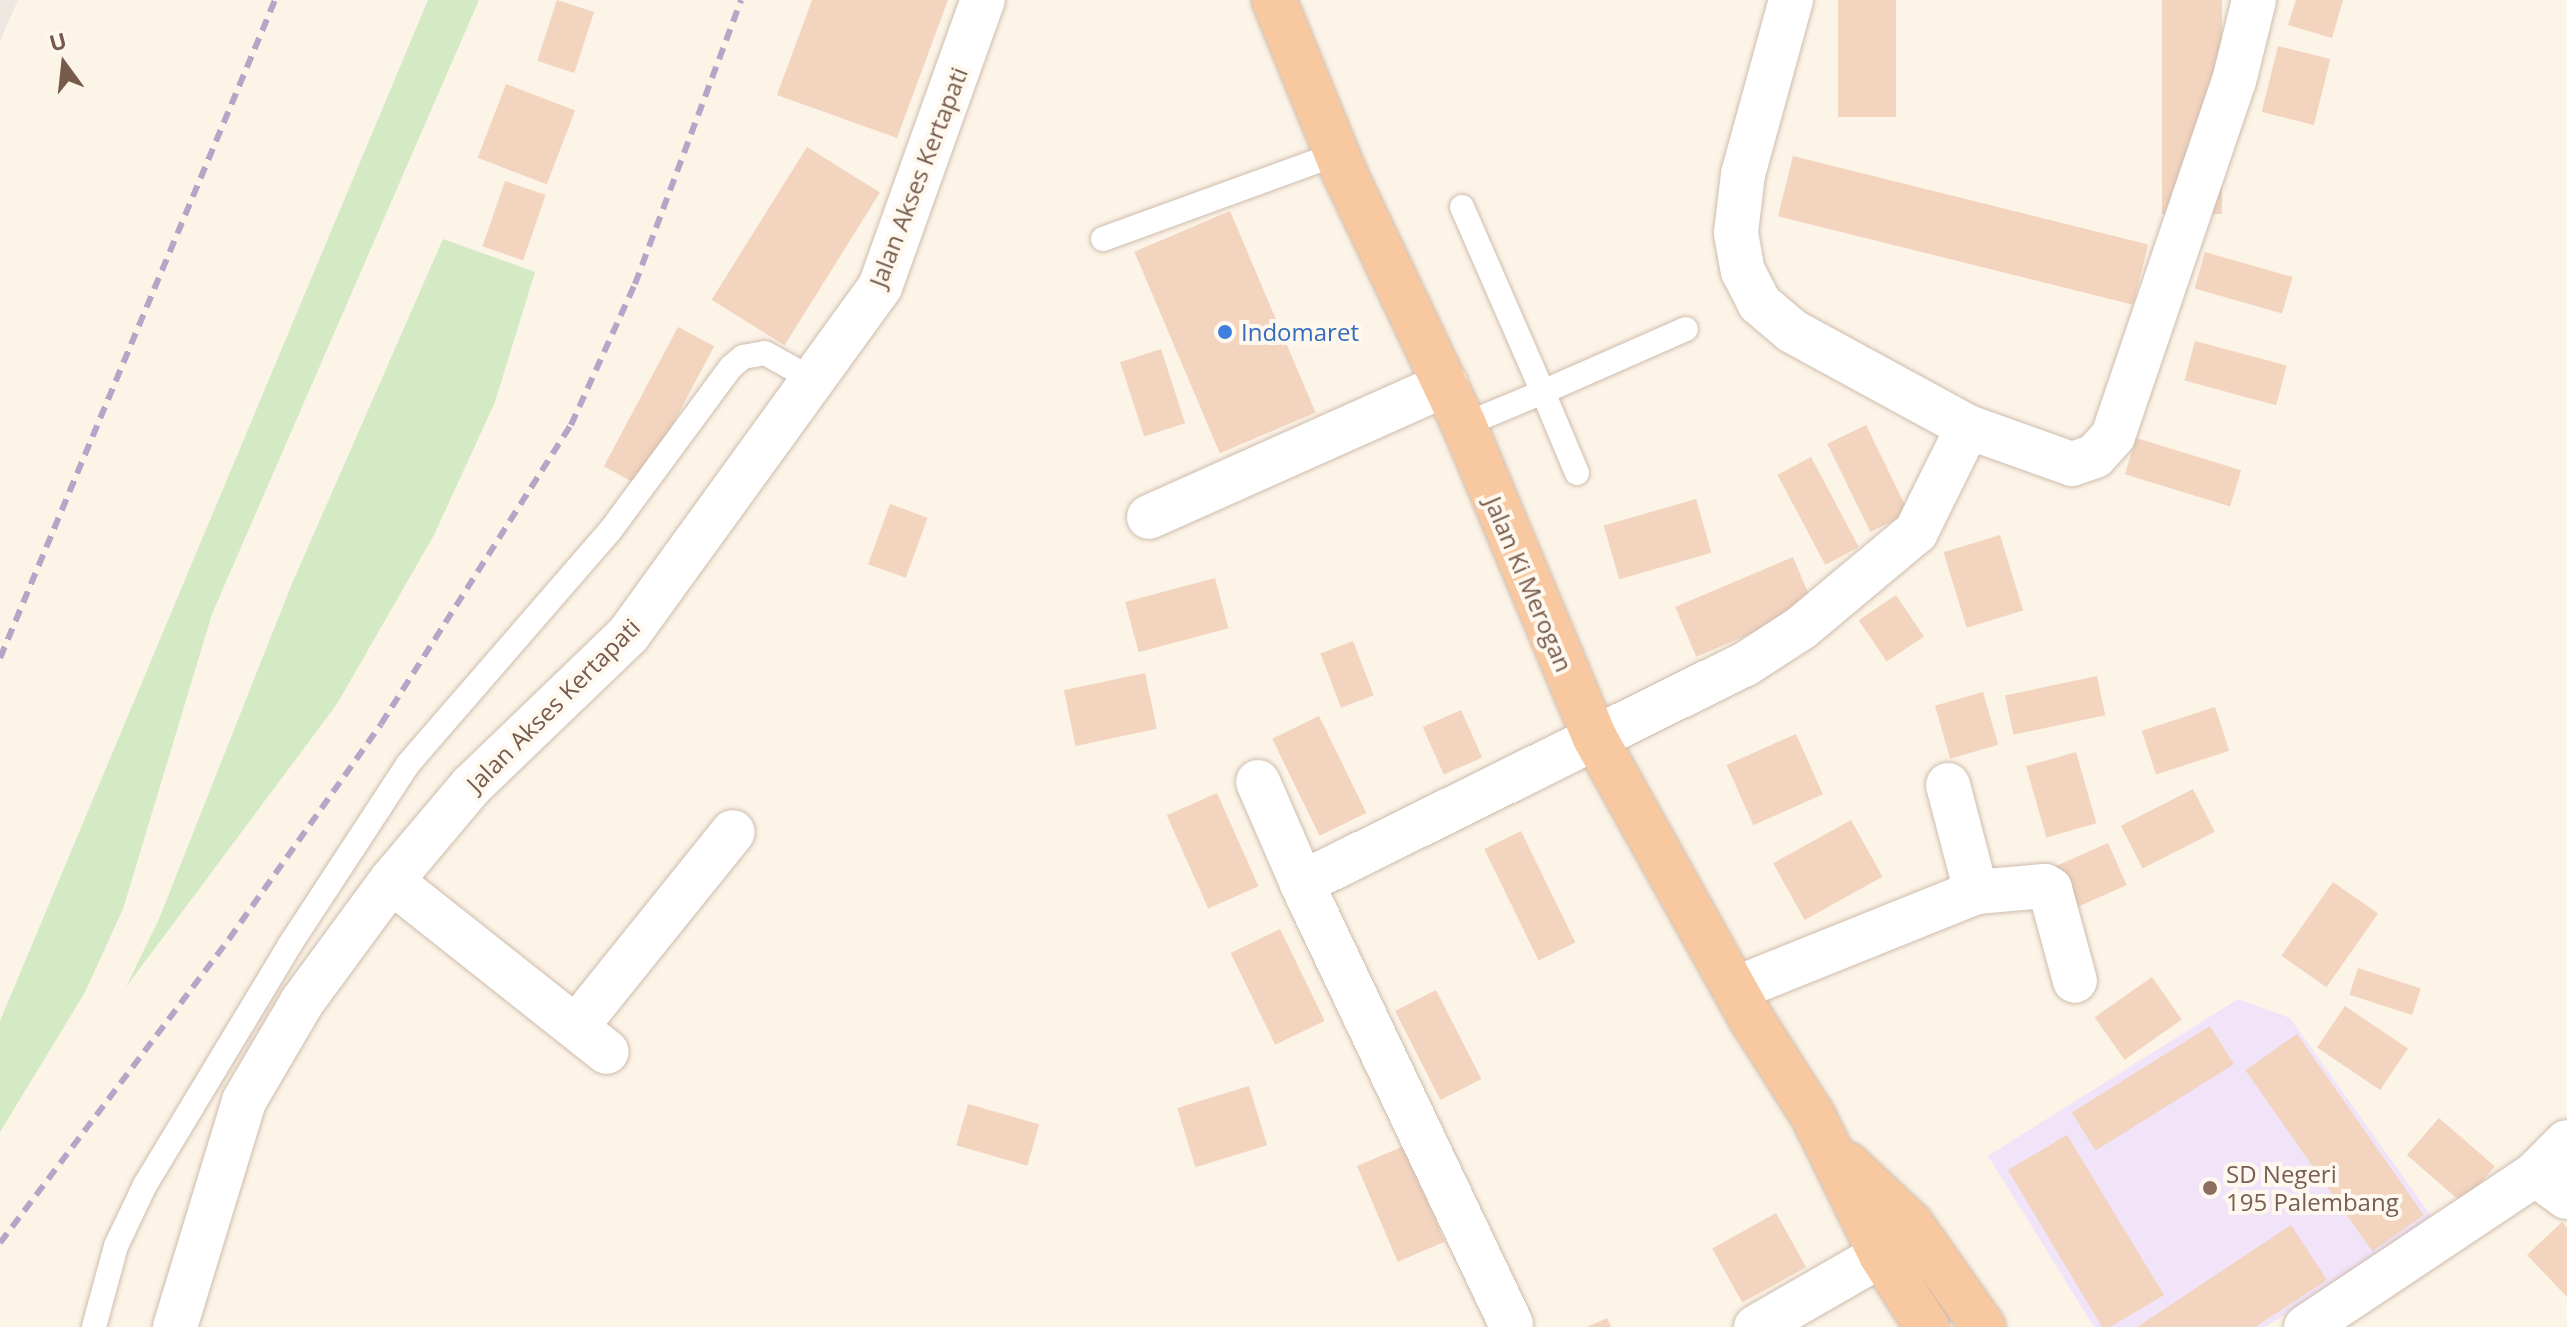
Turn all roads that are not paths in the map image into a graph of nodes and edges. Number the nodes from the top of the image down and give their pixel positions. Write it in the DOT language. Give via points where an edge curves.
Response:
graph roads {
  1 [pos="983,0"];
  2 [pos="1274,0"];
  3 [pos="1791,0"];
  4 [pos="2254,0"];
  5 [pos="1337,154"];
  6 [pos="1462,207"];
  7 [pos="1103,239"];
  8 [pos="1686,329"];
  9 [pos="815,381"];
  10 [pos="1446,384"];
  11 [pos="1543,392"];
  12 [pos="1464,425"];
  13 [pos="1968,427"];
  14 [pos="1577,473"];
  15 [pos="1149,517"];
  16 [pos="1595,738"];
  17 [pos="1258,782"];
  18 [pos="1948,785"];
  19 [pos="733,832"];
  20 [pos="391,881"];
  21 [pos="1302,883"];
  22 [pos="1976,892"];
  23 [pos="2075,981"];
  24 [pos="1735,989"];
  25 [pos="2567,1142"];
  26 [pos="1828,1146"];
  27 [pos="2551,1186"];
  28 [pos="1881,1255"];
  29 [pos="1511,1324"];
  30 [pos="94,1327"];
  31 [pos="175,1327"];
  32 [pos="1756,1327"];
  33 [pos="1927,1327"];
  34 [pos="1983,1327"];
  35 [pos="2306,1327"];
  1 -- 9 [label="street, Jalan Akses Kertapati" via="880,287"];
  2 -- 5 [label="highway, Jalan Ki Merogan"];
  3 -- 13 [label="street" via="1743,174 1736,233 1746,279 1759,303 1792,331"];
  4 -- 13 [label="street" via="2234,81 2113,436 2095,456 2072,464"];
  5 -- 7 [label="lane"];
  5 -- 10 [label="highway, Jalan Ki Merogan"];
  6 -- 11 [label="lane"];
  8 -- 11 [label="lane"];
  9 -- 20 [label="street, Jalan Akses Kertapati" via="628,635 471,786"];
  9 -- 30 [label="lane" via="765,353 743,357 731,367 610,531 408,764 281,958 145,1185 116,1246"];
  10 -- 12 [label="highway, Jalan Ki Merogan"];
  10 -- 15 [label="street"];
  11 -- 12 [label="lane"];
  11 -- 14 [label="lane"];
  12 -- 16 [label="highway, Jalan Ki Merogan"];
  13 -- 16 [label="street" via="1932,505 1896,552 1801,628 1744,665"];
  16 -- 21 [label="street"];
  16 -- 24 [label="highway, Jalan Ki Merogan"];
  17 -- 21 [label="street"];
  18 -- 22 [label="street"];
  19 -- 20 [label="street" via="591,1039"];
  20 -- 31 [label="street, Jalan Akses Kertapati" via="302,1002 244,1101"];
  21 -- 29 [label="street"];
  22 -- 23 [label="street" via="2050,889"];
  22 -- 24 [label="street"];
  24 -- 26 [label="highway, Jalan Ki Merogan"];
  25 -- 27 [label="street"];
  26 -- 28 [label="highway, Jalan Ki Merogan"];
  26 -- 34 [label="highway, Jalan Ki Merogan" via="1911,1224"];
  27 -- 35 [label="street"];
  28 -- 32 [label="street"];
  28 -- 33 [label="highway, Jalan Ki Merogan"];
}
